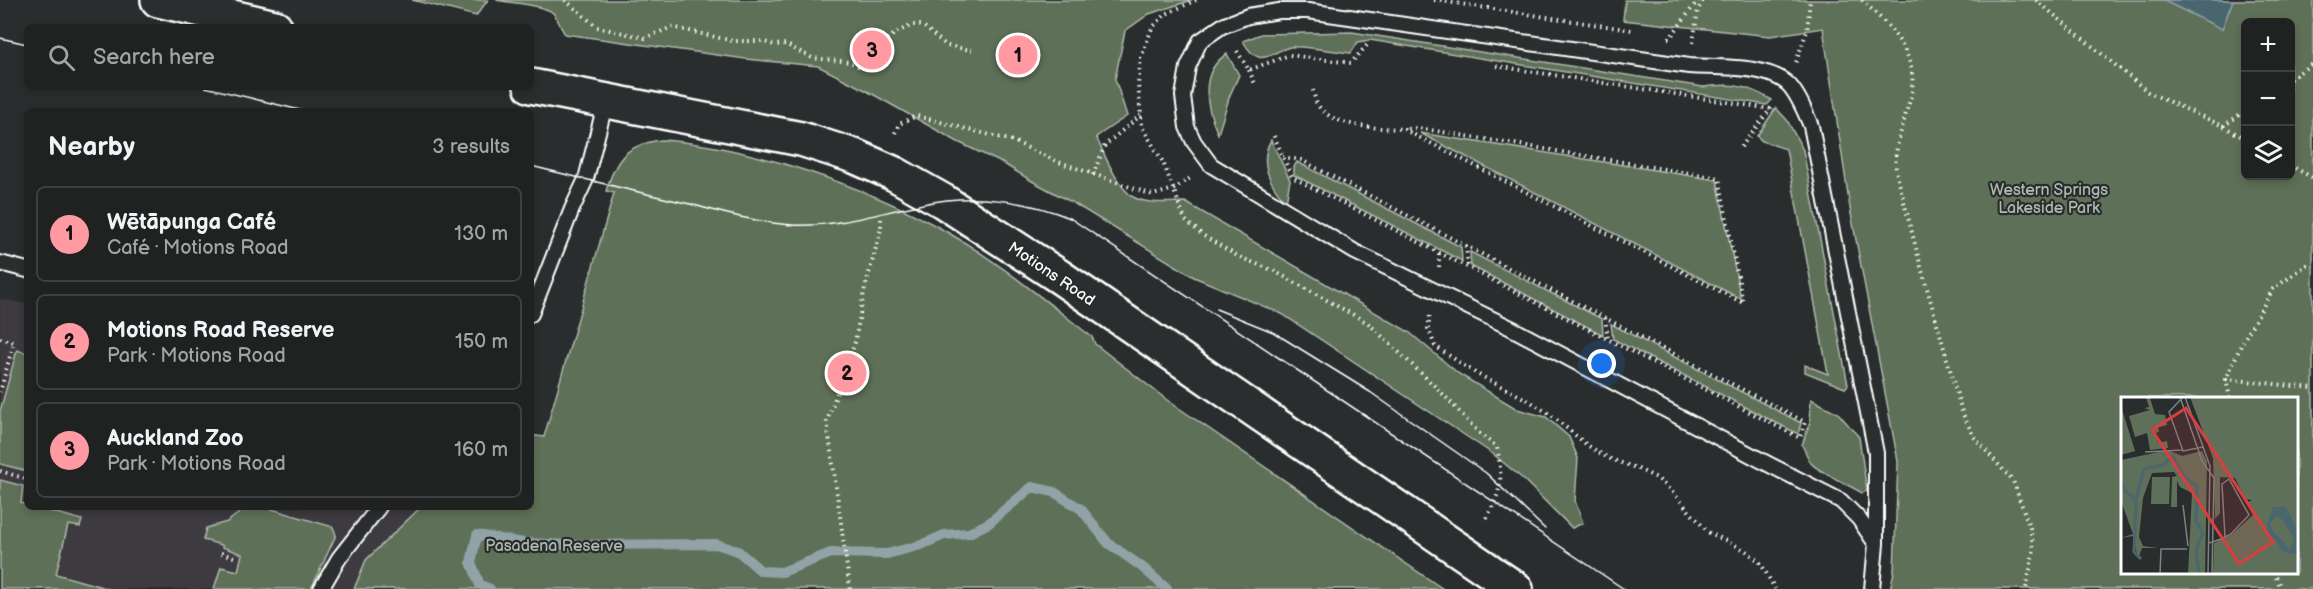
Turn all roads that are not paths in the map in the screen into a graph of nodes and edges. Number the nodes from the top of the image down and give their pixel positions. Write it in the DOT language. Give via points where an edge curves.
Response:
graph roads {
  1 [pos="159,0"];
  2 [pos="262,24"];
  3 [pos="534,87"];
  4 [pos="606,101"];
  5 [pos="0,263"];
  6 [pos="24,269"];
  7 [pos="534,306"];
  8 [pos="377,510"];
  9 [pos="1876,544"];
  10 [pos="321,589"];
  11 [pos="1516,589"];
  12 [pos="1872,589"];
  1 -- 2 [label="main road"];
  3 -- 4 [label="main road, Motions Road"];
  4 -- 7 [label="lane" via="586,179"];
  4 -- 11 [label="main road, Motions Road" via="801,139 854,156 917,185 1060,277"];
  5 -- 6 [label="lane"];
  8 -- 10 [label="lane" via="339,558"];
  9 -- 9 [label="lane" via="1876,453 1811,126 1788,84 1772,74 1750,70 1689,66 1308,11 1248,16 1222,26 1200,41 1188,67 1182,96 1187,127 1211,165 1355,252 1511,328 1841,501"];
  9 -- 12 [label="lane"];
}
